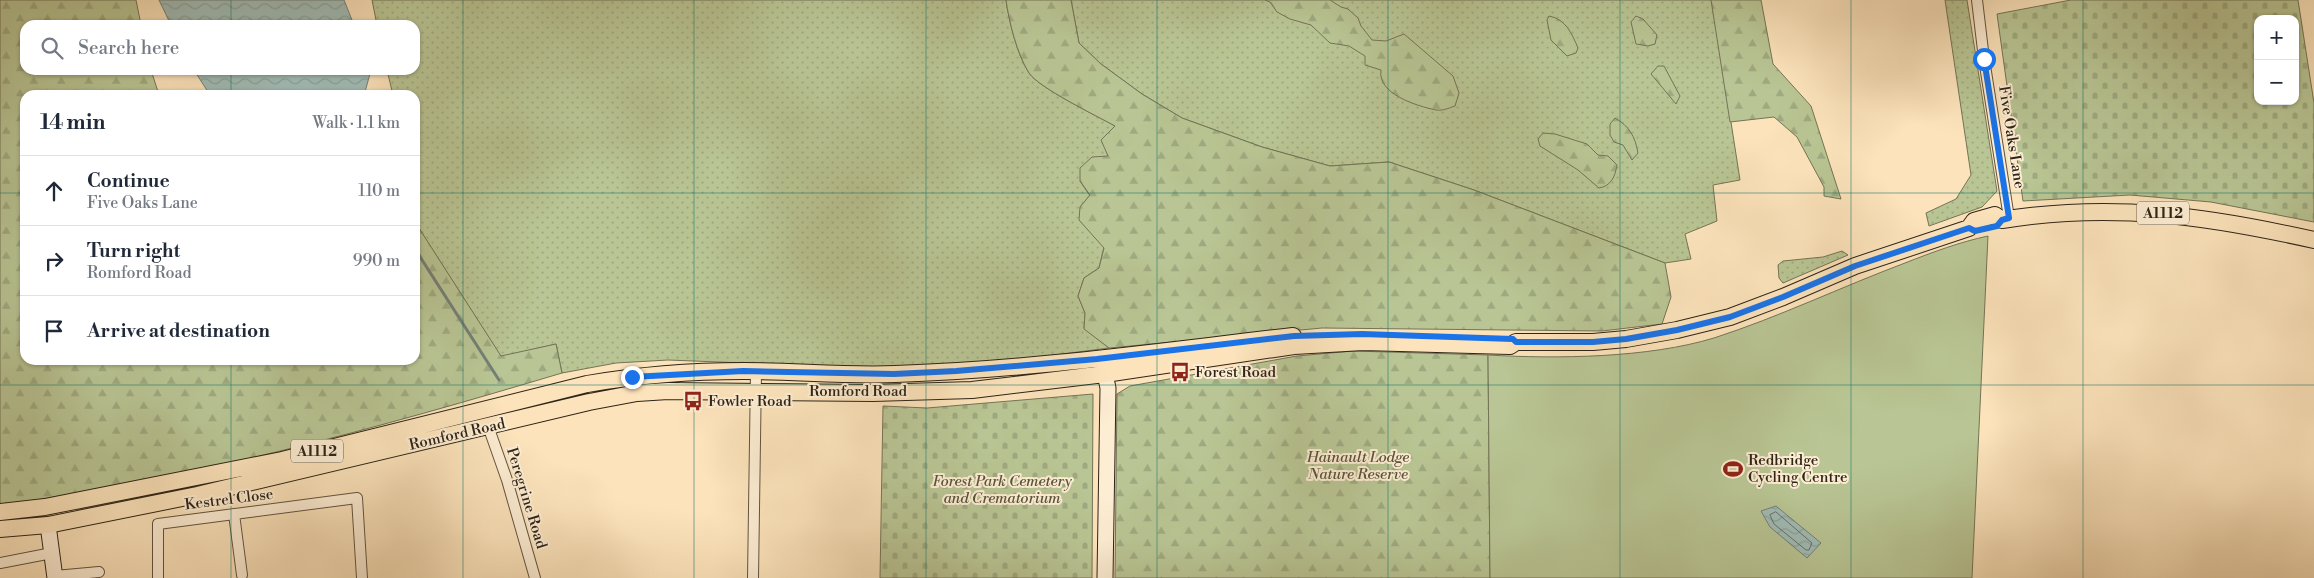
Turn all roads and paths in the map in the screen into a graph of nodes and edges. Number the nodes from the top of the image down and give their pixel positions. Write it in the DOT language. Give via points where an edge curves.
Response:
graph roads {
  1 [pos="1977,0"];
  2 [pos="2006,219"];
  3 [pos="2314,240"];
  4 [pos="1516,342"];
  5 [pos="756,372"];
  6 [pos="1105,374"];
  7 [pos="755,391"];
  8 [pos="488,426"];
  9 [pos="45,507"];
  10 [pos="0,512"];
  11 [pos="234,514"];
  12 [pos="48,525"];
  13 [pos="0,529"];
  14 [pos="52,553"];
  15 [pos="0,563"];
  16 [pos="99,572"];
  17 [pos="242,575"];
  18 [pos="55,577"];
  19 [pos="158,578"];
  20 [pos="362,578"];
  21 [pos="535,578"];
  22 [pos="753,578"];
  23 [pos="1105,578"];
  1 -- 2 [label="street, Five Oaks Lane"];
  2 -- 3 [label="main road, Romford Road / A1112" via="2108,210 2158,213 2254,227"];
  2 -- 4 [label="main road, Romford Road / A1112" via="1994,216 1974,221 1969,228 1855,266 1721,319 1626,339"];
  4 -- 5 [label="main road, Romford Road / A1112" via="1513,339 1362,334 1294,336 1097,359 956,371 894,374"];
  4 -- 6 [label="main road, Romford Road / A1112" via="1510,346 1363,342 1294,346"];
  5 -- 7 [label="street"];
  5 -- 9 [label="main road, Romford Road / A1112" via="659,374 587,384 282,460"];
  6 -- 7 [label="main road, Romford Road / A1112" via="972,390 873,393"];
  6 -- 23 [label="street" via="1108,388"];
  7 -- 8 [label="main road, Romford Road / A1112" via="637,393"];
  7 -- 22 [label="street"];
  8 -- 12 [label="main road, Romford Road / A1112" via="216,491"];
  8 -- 21 [label="street, Peregrine Road"];
  9 -- 10 [label="main road, Romford Road / A1112"];
  9 -- 12 [label="main road"];
  11 -- 17 [label="street"];
  11 -- 19 [label="street, Kestrel Close" via="158,524"];
  11 -- 20 [label="street, Kestrel Close" via="357,498"];
  12 -- 13 [label="main road, Romford Road / A1112"];
  12 -- 14 [label="street"];
  14 -- 15 [label="street"];
  14 -- 18 [label="street"];
  16 -- 18 [label="street"];
}
